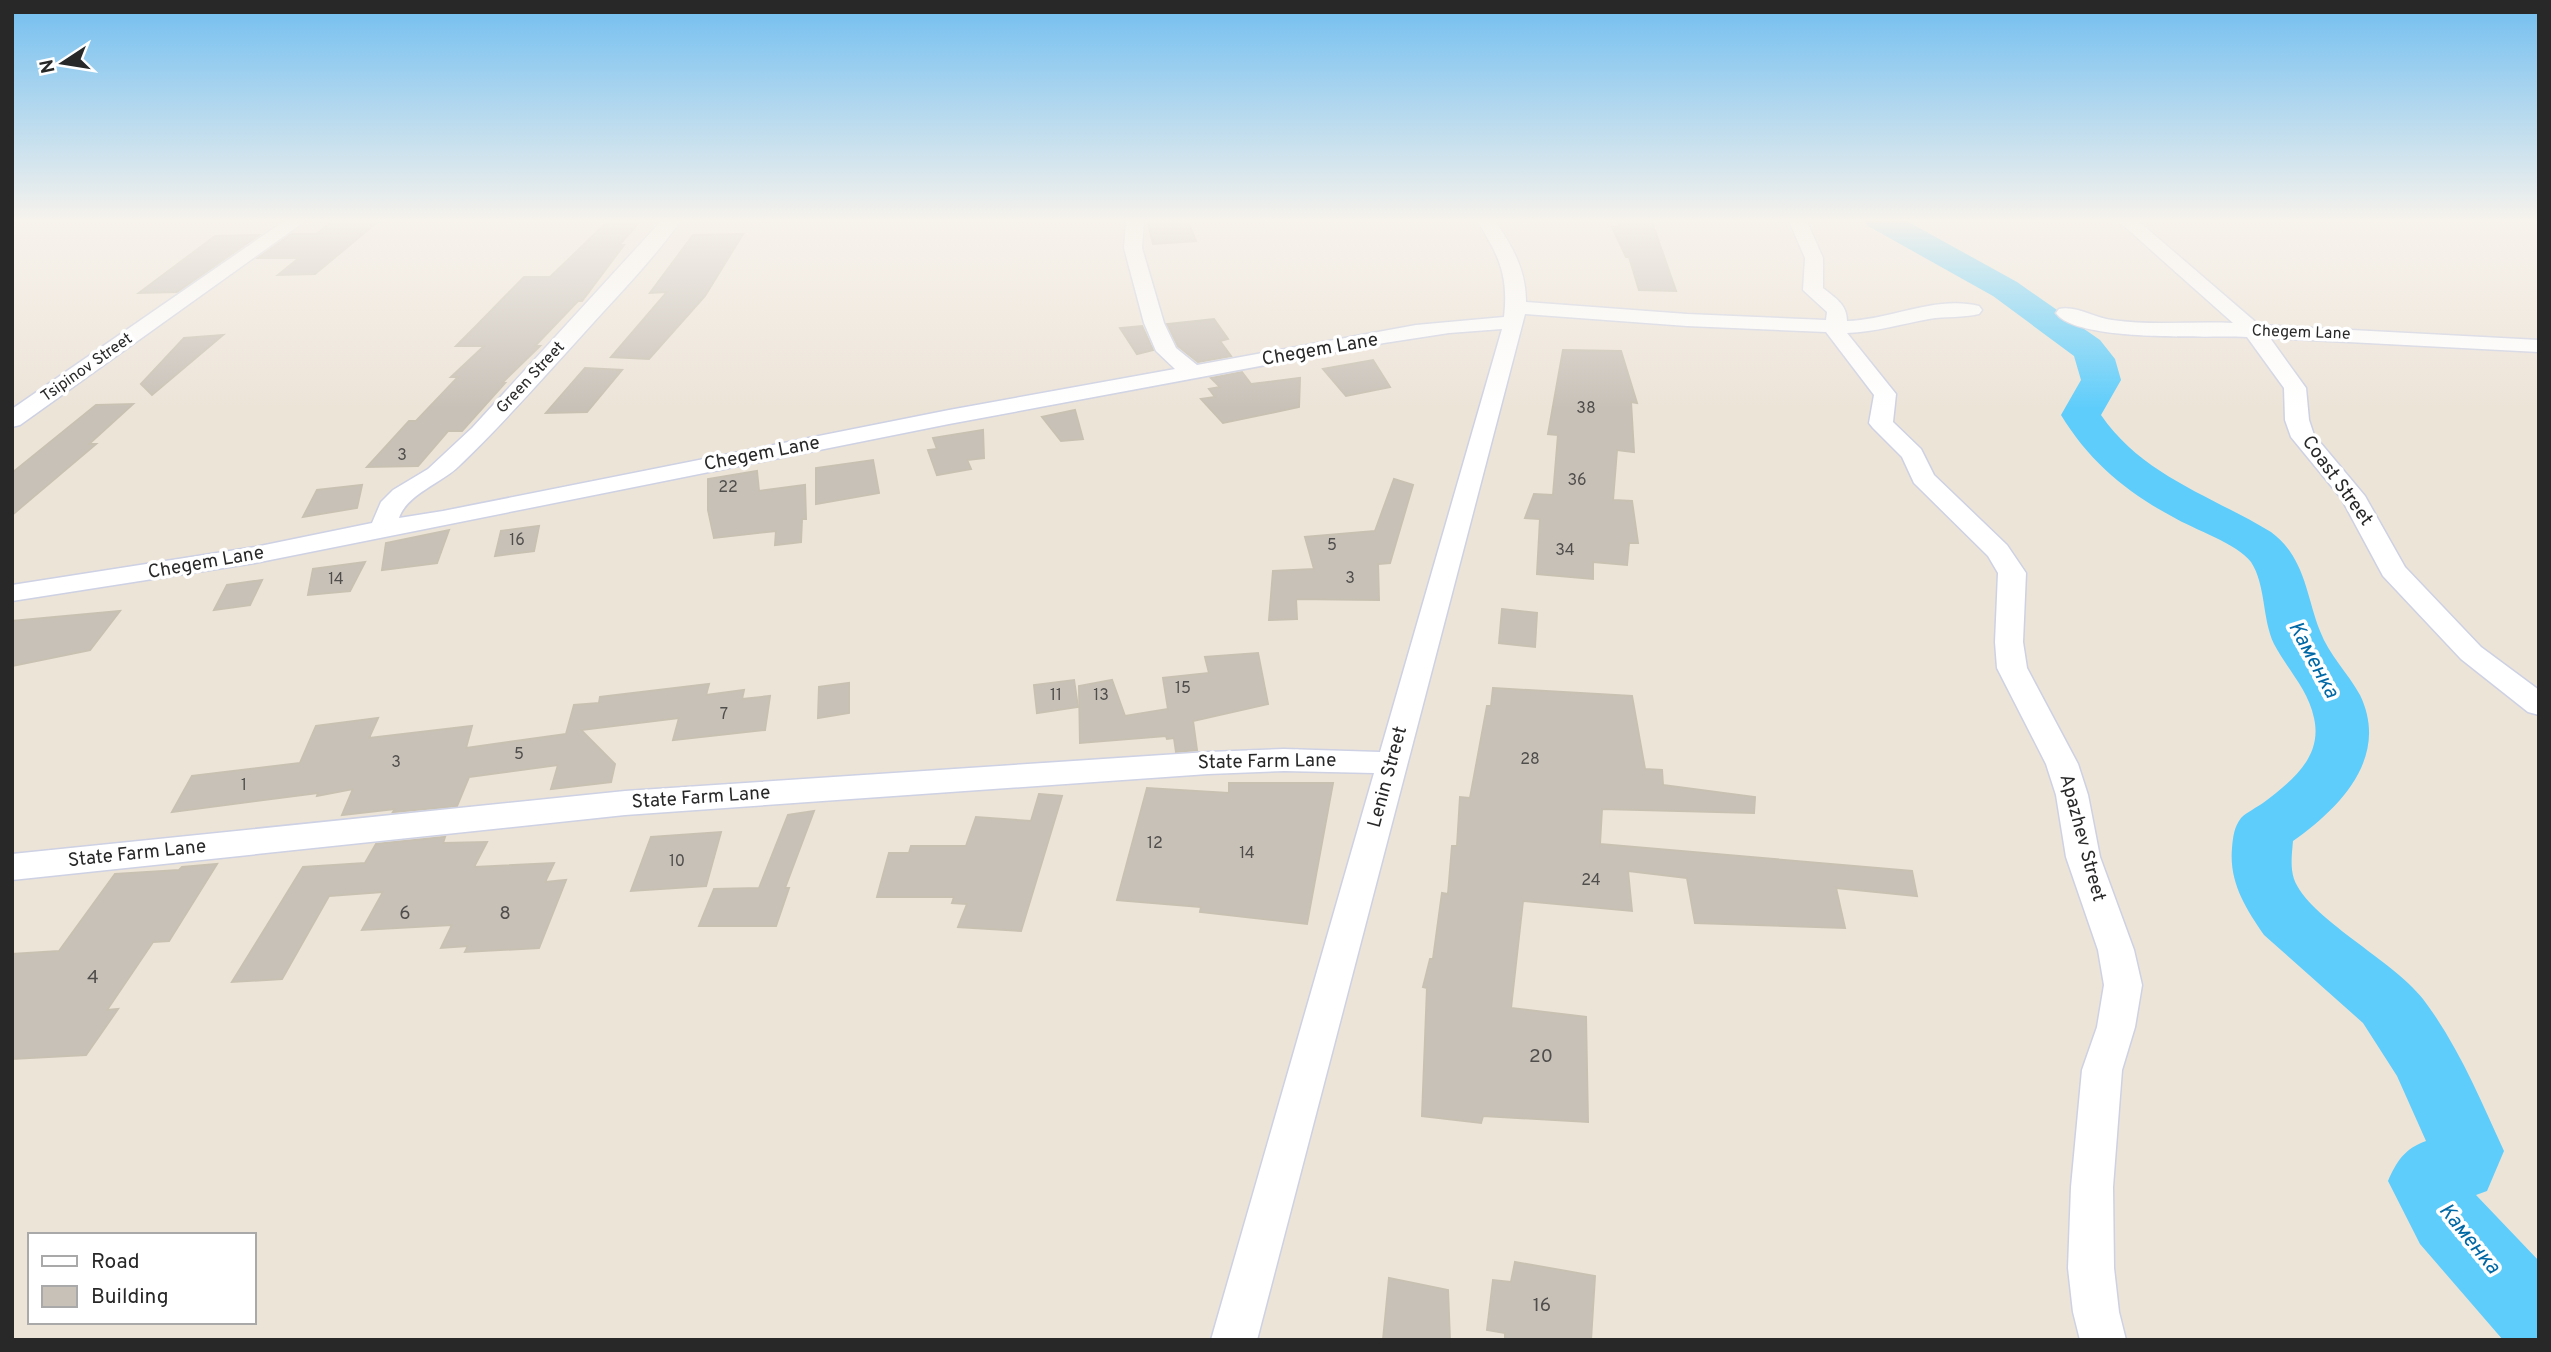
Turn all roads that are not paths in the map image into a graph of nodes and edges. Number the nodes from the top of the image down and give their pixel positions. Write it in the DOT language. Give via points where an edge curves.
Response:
graph roads {
  1 [pos="208,282"];
  2 [pos="619,282"];
  3 [pos="1143,282"];
  4 [pos="1517,282"];
  5 [pos="1812,282"];
  6 [pos="2197,282"];
  7 [pos="1972,310"];
  8 [pos="2066,313"];
  9 [pos="1515,315"];
  10 [pos="1836,327"];
  11 [pos="2160,330"];
  12 [pos="2253,331"];
  13 [pos="2539,346"];
  14 [pos="2284,370"];
  15 [pos="1192,372"];
  16 [pos="12,419"];
  17 [pos="383,527"];
  18 [pos="12,593"];
  19 [pos="2539,705"];
  20 [pos="1392,763"];
  21 [pos="12,867"];
  22 [pos="1234,1340"];
  23 [pos="2103,1340"];
  1 -- 16 [label="street, Tsipinov Street"];
  2 -- 17 [label="street, Green Street" via="462,451 390,507"];
  3 -- 15 [label="street" via="1167,351"];
  4 -- 9 [label="street, Lenin Street"];
  5 -- 10 [label="street, Apazhev Street" via="1812,287 1837,310"];
  6 -- 12 [label="street, Coast Street"];
  7 -- 10 [label="street, Chegem Lane"];
  8 -- 11 [label="street, Chegem Lane" via="2107,328"];
  9 -- 10 [label="street, Chegem Lane"];
  9 -- 15 [label="street, Chegem Lane"];
  9 -- 20 [label="street, Lenin Street"];
  10 -- 23 [label="street, Apazhev Street" via="1851,355 1885,394 1881,423 1913,454 1923,478 1997,551 2012,573 2008,642 2012,668 2062,764 2083,857 2116,950 2123,985 2102,1070 2092,1187 2091,1268"];
  11 -- 12 [label="street, Chegem Lane"];
  11 -- 14 [label="street" via="2239,344"];
  12 -- 13 [label="street, Chegem Lane"];
  12 -- 14 [label="street, Coast Street"];
  14 -- 19 [label="street, Coast Street" via="2295,388 2303,436 2352,496 2393,570 2471,653"];
  15 -- 17 [label="street, Chegem Lane" via="456,517"];
  17 -- 18 [label="street, Chegem Lane" via="179,568"];
  20 -- 21 [label="street, State Farm Lane" via="1208,762 625,803"];
  20 -- 22 [label="street, Lenin Street"];
}
